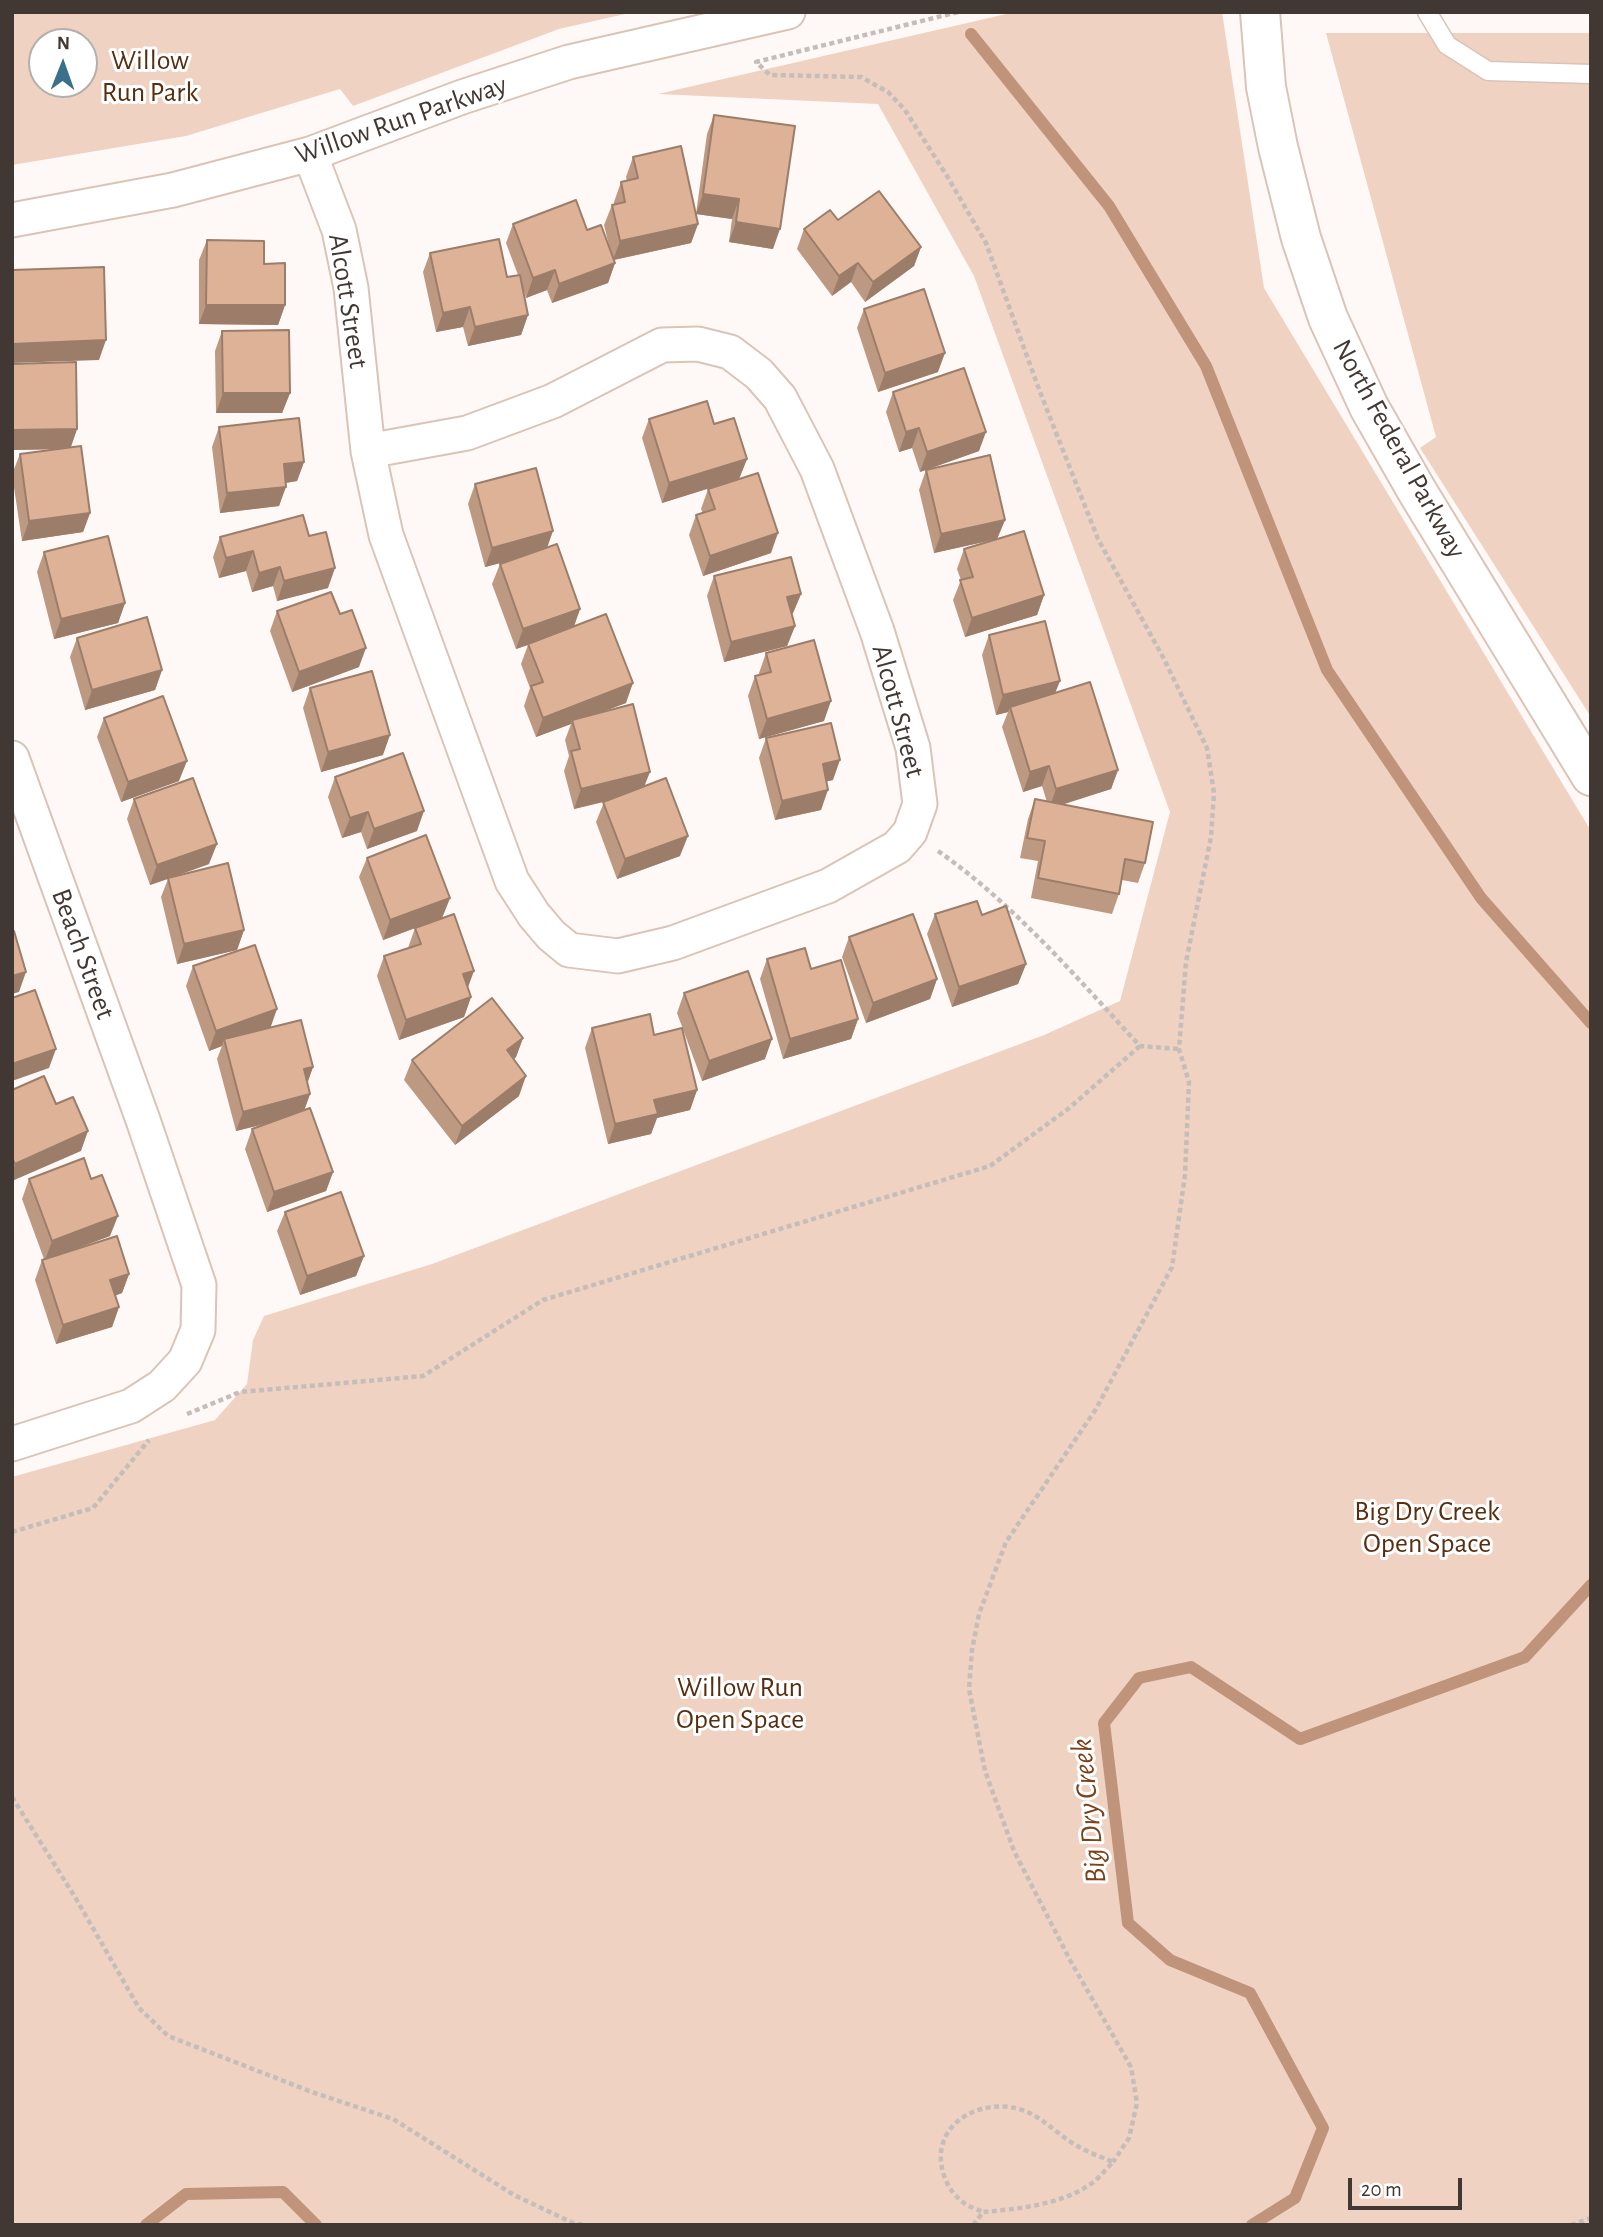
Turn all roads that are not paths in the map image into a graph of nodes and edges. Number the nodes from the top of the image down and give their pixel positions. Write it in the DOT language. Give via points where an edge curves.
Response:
graph roads {
  1 [pos="788,12"];
  2 [pos="1260,12"];
  3 [pos="1427,12"];
  4 [pos="1591,74"];
  5 [pos="310,154"];
  6 [pos="12,220"];
  7 [pos="368,451"];
  8 [pos="12,758"];
  9 [pos="1591,776"];
  10 [pos="12,1444"];
  1 -- 5 [label="street, Willow Run Parkway" via="569,62"];
  2 -- 9 [label="main road, North Federal Parkway" via="1266,87 1278,147 1328,318 1369,407 1417,491"];
  3 -- 4 [label="lane" via="1447,46 1488,71"];
  5 -- 6 [label="street, Willow Run Parkway" via="173,190"];
  5 -- 7 [label="street, Alcott Street" via="339,230 349,277"];
  7 -- 7 [label="street, Alcott Street" via="467,433 553,401 663,345 698,344 730,352 759,374 779,398 817,469 914,748 920,804 909,832 897,847 828,886 673,943 618,956 569,950 534,915 512,881 386,535"];
  8 -- 10 [label="street, Beach Street" via="199,1285 198,1330 185,1361 162,1386 131,1406"];
}
